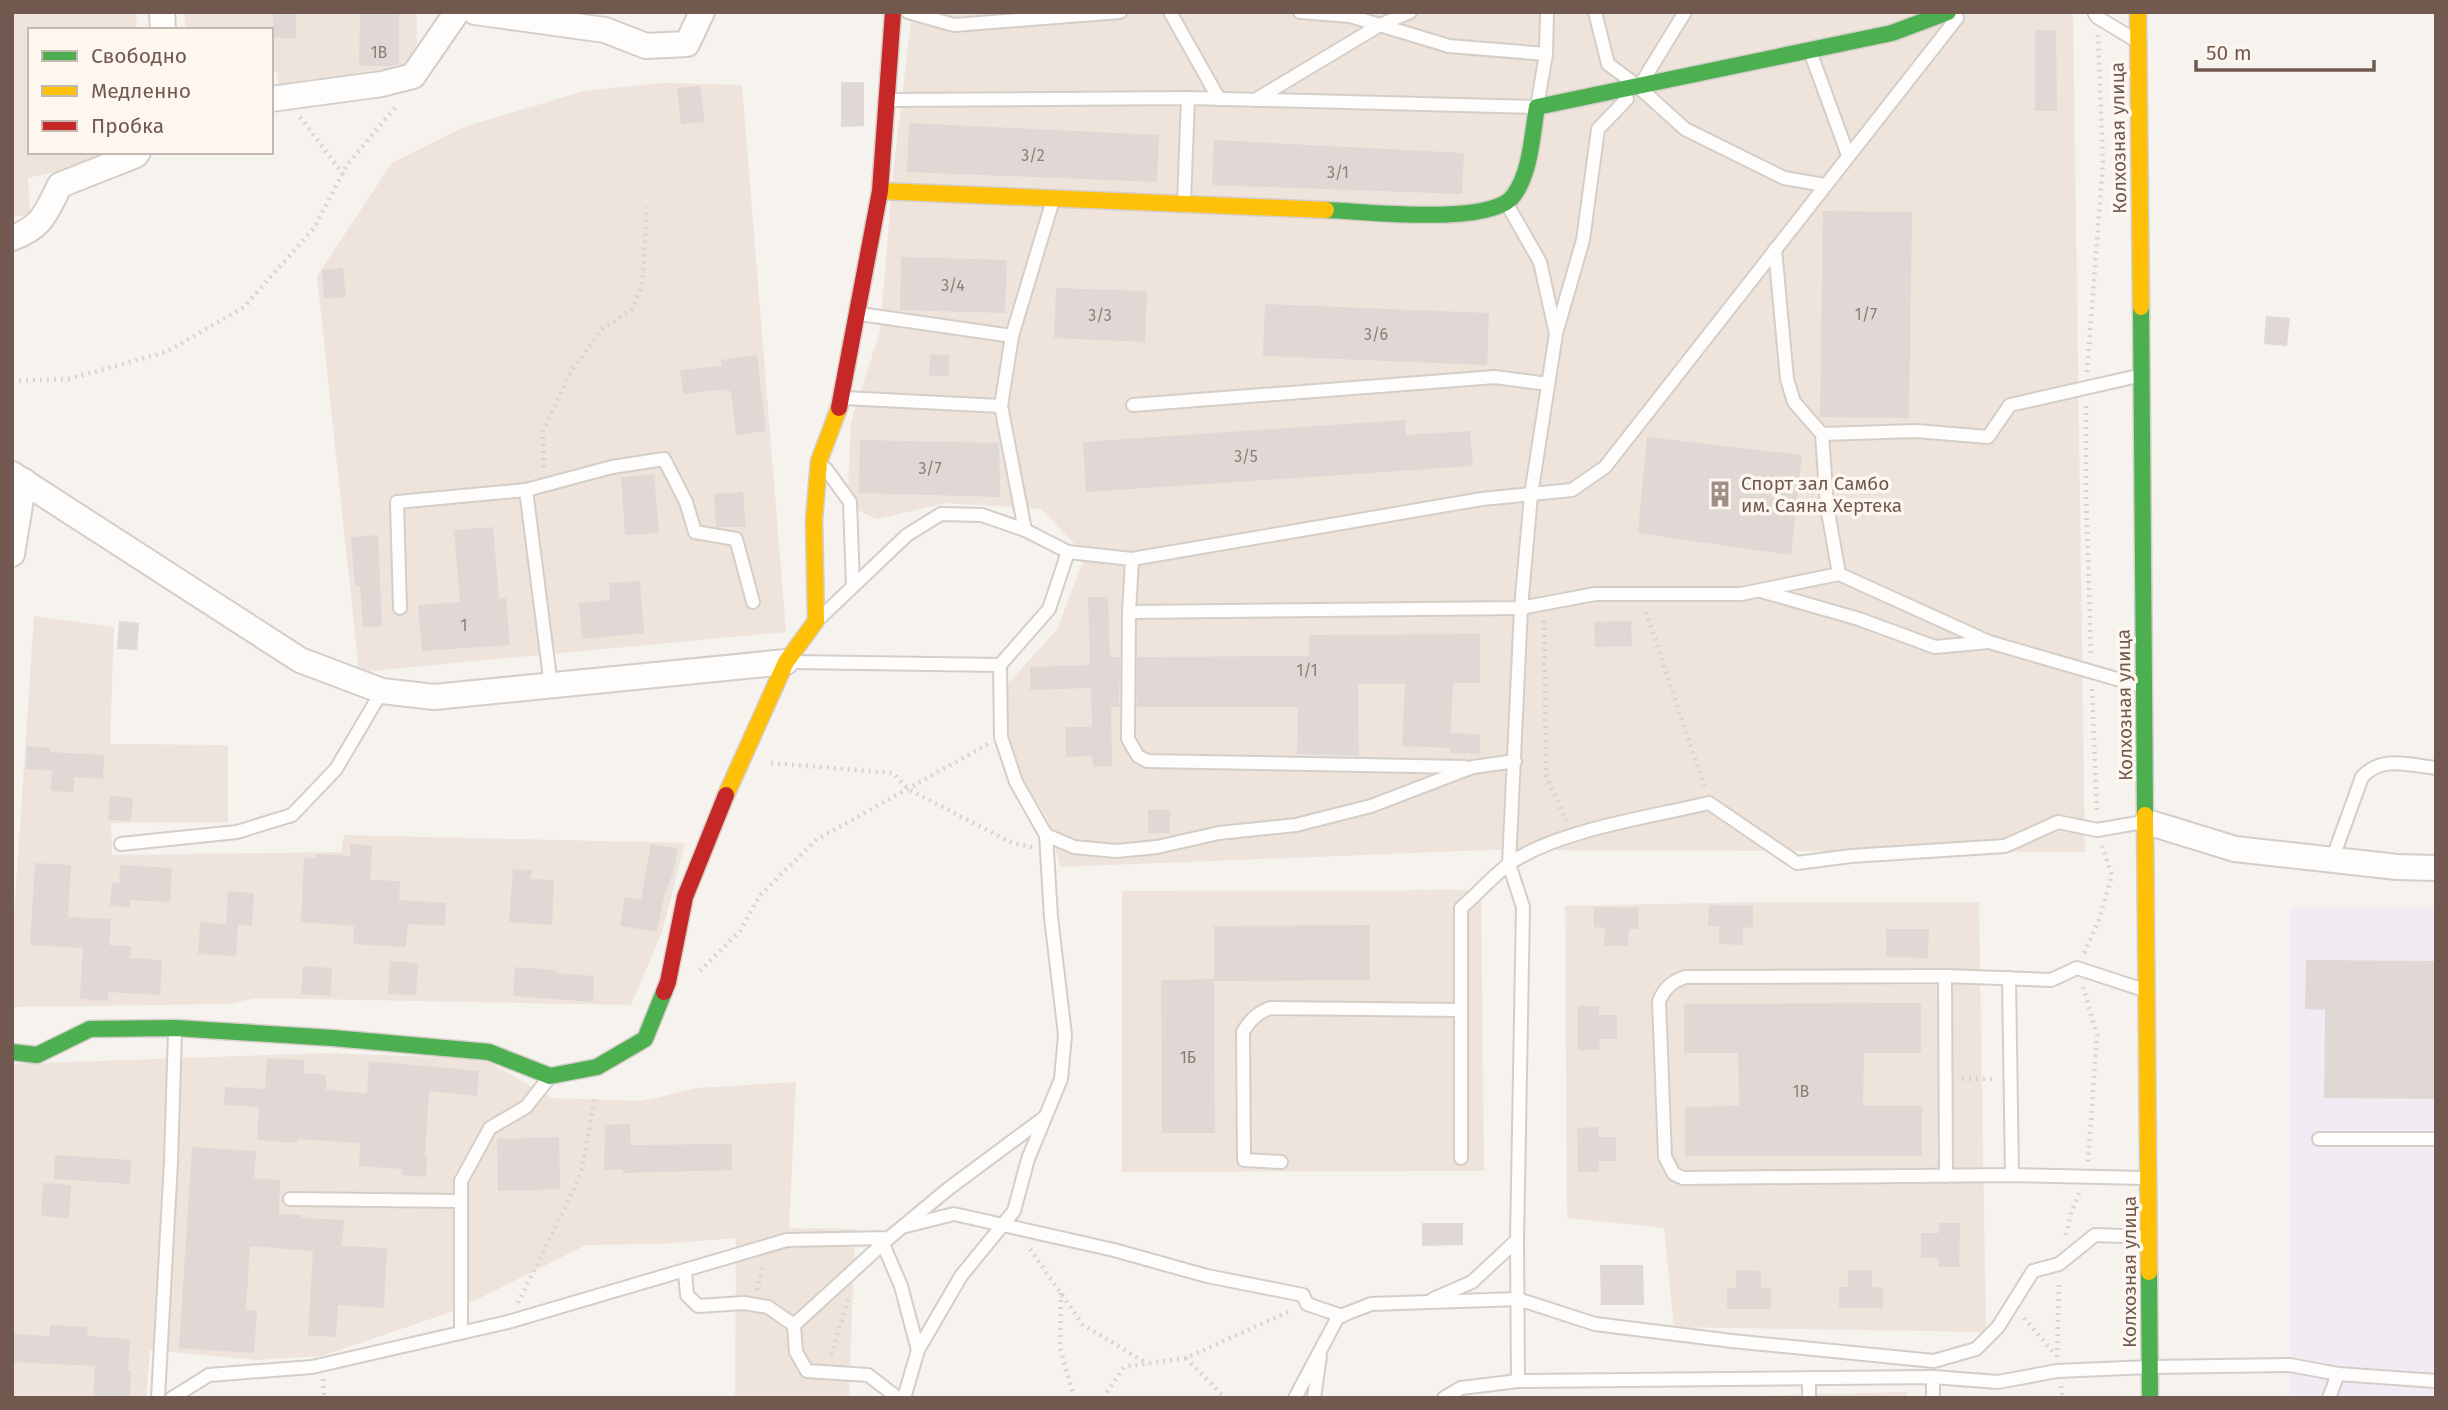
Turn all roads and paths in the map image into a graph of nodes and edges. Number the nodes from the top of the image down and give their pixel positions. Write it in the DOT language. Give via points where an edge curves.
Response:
graph roads {
  1 [pos="457,12"];
  2 [pos="475,12"];
  3 [pos="702,12"];
  4 [pos="893,12"];
  5 [pos="908,12"];
  6 [pos="1120,12"];
  7 [pos="1170,12"];
  8 [pos="1300,12"];
  9 [pos="1410,12"];
  10 [pos="1595,12"];
  11 [pos="1685,12"];
  12 [pos="1948,12"];
  13 [pos="1962,12"];
  14 [pos="2138,12"];
  15 [pos="1316,13"];
  16 [pos="1548,13"];
  17 [pos="1352,14"];
  18 [pos="2095,15"];
  19 [pos="1380,25"];
  20 [pos="2138,42"];
  21 [pos="1810,50"];
  22 [pos="1546,54"];
  23 [pos="413,76"];
  24 [pos="1639,87"];
  25 [pos="278,97"];
  26 [pos="1188,99"];
  27 [pos="1219,99"];
  28 [pos="887,100"];
  29 [pos="1254,100"];
  30 [pos="1537,107"];
  31 [pos="137,154"];
  32 [pos="1848,155"];
  33 [pos="343,174"];
  34 [pos="1825,185"];
  35 [pos="880,191"];
  36 [pos="1053,198"];
  37 [pos="1507,203"];
  38 [pos="1184,204"];
  39 [pos="647,207"];
  40 [pos="12,238"];
  41 [pos="1774,249"];
  42 [pos="857,314"];
  43 [pos="1556,334"];
  44 [pos="1012,336"];
  45 [pos="2142,375"];
  46 [pos="12,381"];
  47 [pos="1548,384"];
  48 [pos="2086,388"];
  49 [pos="841,398"];
  50 [pos="1133,405"];
  51 [pos="1001,406"];
  52 [pos="1822,435"];
  53 [pos="820,461"];
  54 [pos="18,478"];
  55 [pos="544,485"];
  56 [pos="526,490"];
  57 [pos="1531,495"];
  58 [pos="1025,530"];
  59 [pos="1068,552"];
  60 [pos="12,554"];
  61 [pos="1132,559"];
  62 [pos="1839,575"];
  63 [pos="853,586"];
  64 [pos="1759,590"];
  65 [pos="1640,594"];
  66 [pos="753,602"];
  67 [pos="1544,604"];
  68 [pos="400,608"];
  69 [pos="1521,608"];
  70 [pos="1129,612"];
  71 [pos="816,621"];
  72 [pos="1989,642"];
  73 [pos="786,662"];
  74 [pos="1000,665"];
  75 [pos="2092,672"];
  76 [pos="551,686"];
  77 [pos="2145,688"];
  78 [pos="382,691"];
  79 [pos="1001,737"];
  80 [pos="741,760"];
  81 [pos="1515,761"];
  82 [pos="1473,767"];
  83 [pos="2436,768"];
  84 [pos="908,789"];
  85 [pos="1709,803"];
  86 [pos="2147,822"];
  87 [pos="2097,830"];
  88 [pos="1045,835"];
  89 [pos="1572,835"];
  90 [pos="121,844"];
  91 [pos="1047,850"];
  92 [pos="2332,860"];
  93 [pos="1509,864"];
  94 [pos="2436,868"];
  95 [pos="2077,968"];
  96 [pos="1945,976"];
  97 [pos="2009,978"];
  98 [pos="668,982"];
  99 [pos="2148,991"];
  100 [pos="1461,1010"];
  101 [pos="175,1028"];
  102 [pos="12,1052"];
  103 [pos="601,1065"];
  104 [pos="550,1076"];
  105 [pos="1947,1079"];
  106 [pos="2010,1080"];
  107 [pos="1045,1118"];
  108 [pos="2319,1139"];
  109 [pos="2436,1139"];
  110 [pos="1461,1158"];
  111 [pos="1281,1162"];
  112 [pos="2012,1175"];
  113 [pos="1946,1176"];
  114 [pos="2149,1178"];
  115 [pos="289,1199"];
  116 [pos="461,1201"];
  117 [pos="1004,1224"];
  118 [pos="901,1228"];
  119 [pos="2150,1237"];
  120 [pos="1517,1240"];
  121 [pos="886,1241"];
  122 [pos="767,1246"];
  123 [pos="859,1266"];
  124 [pos="685,1272"];
  125 [pos="1061,1292"];
  126 [pos="1518,1299"];
  127 [pos="1425,1302"];
  128 [pos="754,1304"];
  129 [pos="1307,1304"];
  130 [pos="2012,1304"];
  131 [pos="1342,1315"];
  132 [pos="508,1322"];
  133 [pos="794,1325"];
  134 [pos="461,1333"];
  135 [pos="1322,1345"];
  136 [pos="918,1350"];
  137 [pos="2057,1357"];
  138 [pos="1186,1358"];
  139 [pos="1148,1363"];
  140 [pos="2150,1367"];
  141 [pos="825,1373"];
  142 [pos="2338,1374"];
  143 [pos="1933,1377"];
  144 [pos="1809,1378"];
  145 [pos="1518,1381"];
  146 [pos="2436,1381"];
  147 [pos="158,1398"];
  148 [pos="172,1398"];
  149 [pos="384,1398"];
  150 [pos="390,1398"];
  151 [pos="898,1398"];
  152 [pos="904,1398"];
  153 [pos="1074,1398"];
  154 [pos="1103,1398"];
  155 [pos="1225,1398"];
  156 [pos="1295,1398"];
  157 [pos="1314,1398"];
  158 [pos="1444,1398"];
  159 [pos="1810,1398"];
  160 [pos="1933,1398"];
  161 [pos="2150,1398"];
  162 [pos="2329,1398"];
  1 -- 23 [label="street"];
  2 -- 3 [label="street" via="605,30 646,46 687,44"];
  4 -- 28 [label="street"];
  5 -- 6 [label="lane" via="954,26"];
  7 -- 27 [label="lane"];
  8 -- 15 [label="lane"];
  9 -- 19 [label="lane"];
  10 -- 24 [label="lane" via="1608,64"];
  11 -- 24 [label="lane"];
  12 -- 21 [label="street" via="1892,33"];
  13 -- 32 [label="lane"];
  14 -- 20 [label="street, Колхозная улица"];
  15 -- 17 [label="lane"];
  16 -- 22 [label="lane"];
  17 -- 19 [label="lane"];
  18 -- 20 [label="lane"];
  18 -- 48 [label="path" via="2103,163"];
  19 -- 22 [label="lane" via="1449,46"];
  19 -- 29 [label="lane"];
  20 -- 45 [label="street, Колхозная улица"];
  21 -- 24 [label="street"];
  21 -- 32 [label="lane"];
  22 -- 30 [label="lane"];
  23 -- 25 [label="street"];
  23 -- 33 [label="path" via="405,95"];
  24 -- 30 [label="street"];
  24 -- 34 [label="lane" via="1685,129 1784,178"];
  24 -- 43 [label="lane" via="1598,129 1583,240"];
  25 -- 33 [label="path"];
  26 -- 27 [label="lane"];
  26 -- 28 [label="lane"];
  26 -- 38 [label="lane"];
  27 -- 29 [label="lane"];
  28 -- 35 [label="street"];
  29 -- 30 [label="lane"];
  30 -- 37 [label="street" via="1521,184"];
  31 -- 40 [label="street" via="60,185 41,222"];
  32 -- 34 [label="lane"];
  33 -- 46 [label="path" via="314,228 244,306 166,352 68,379"];
  34 -- 41 [label="lane"];
  35 -- 36 [label="street"];
  35 -- 42 [label="street"];
  36 -- 38 [label="street"];
  36 -- 44 [label="lane"];
  37 -- 38 [label="street" via="1481,213 1453,215"];
  37 -- 43 [label="lane" via="1540,262"];
  39 -- 55 [label="path" via="642,286 631,310 602,329 570,373 543,431"];
  41 -- 52 [label="lane" via="1787,379 1794,401"];
  41 -- 57 [label="lane" via="1605,467 1572,490"];
  42 -- 44 [label="lane"];
  42 -- 49 [label="street"];
  43 -- 47 [label="lane"];
  44 -- 51 [label="lane"];
  45 -- 48 [label="lane"];
  45 -- 77 [label="street, Колхозная улица"];
  47 -- 50 [label="lane" via="1495,377"];
  47 -- 57 [label="lane"];
  48 -- 52 [label="lane" via="2010,405 1988,437 1916,431"];
  48 -- 75 [label="path"];
  49 -- 51 [label="lane"];
  49 -- 53 [label="street"];
  51 -- 58 [label="lane"];
  52 -- 62 [label="lane" via="1827,506"];
  53 -- 63 [label="lane" via="850,502"];
  53 -- 71 [label="street" via="814,520"];
  54 -- 60 [label="street"];
  54 -- 78 [label="street" via="300,660"];
  55 -- 56 [label="lane"];
  55 -- 66 [label="lane" via="664,459 695,532 736,539"];
  56 -- 68 [label="lane" via="397,502"];
  56 -- 76 [label="lane"];
  57 -- 61 [label="lane" via="1482,499"];
  57 -- 69 [label="lane"];
  58 -- 59 [label="lane"];
  58 -- 63 [label="lane" via="982,515 941,513 907,535"];
  59 -- 61 [label="lane"];
  59 -- 74 [label="lane" via="1049,609"];
  61 -- 70 [label="lane"];
  62 -- 64 [label="lane"];
  62 -- 72 [label="lane"];
  63 -- 71 [label="lane"];
  64 -- 65 [label="lane"];
  64 -- 72 [label="lane" via="1859,619 1935,648"];
  65 -- 67 [label="lane" via="1595,594"];
  65 -- 85 [label="path"];
  67 -- 69 [label="lane"];
  67 -- 89 [label="path" via="1546,775"];
  69 -- 70 [label="lane"];
  69 -- 81 [label="lane"];
  70 -- 82 [label="lane" via="1128,739 1138,756 1147,761"];
  71 -- 73 [label="street"];
  72 -- 75 [label="lane"];
  73 -- 74 [label="lane"];
  73 -- 76 [label="street"];
  73 -- 80 [label="street"];
  74 -- 79 [label="lane"];
  75 -- 77 [label="lane"];
  75 -- 87 [label="path"];
  76 -- 78 [label="street" via="434,697"];
  77 -- 86 [label="street, Колхозная улица"];
  78 -- 90 [label="lane" via="336,769 292,815 237,832"];
  79 -- 84 [label="path"];
  79 -- 88 [label="lane" via="1016,782"];
  80 -- 84 [label="path" via="893,773"];
  80 -- 98 [label="street" via="685,897"];
  81 -- 82 [label="lane"];
  81 -- 93 [label="lane"];
  82 -- 88 [label="lane" via="1371,806 1296,825 1116,851 1074,847"];
  83 -- 92 [label="lane" via="2391,762 2370,768 2362,777"];
  84 -- 91 [label="path" via="1012,843"];
  84 -- 98 [label="path" via="816,840 760,895 740,931 691,980"];
  85 -- 87 [label="lane" via="1797,863 2005,846 2058,822"];
  85 -- 89 [label="lane"];
  86 -- 87 [label="lane"];
  86 -- 92 [label="street" via="2235,849"];
  86 -- 99 [label="street, Колхозная улица"];
  87 -- 95 [label="path" via="2112,875 2099,920"];
  88 -- 91 [label="lane"];
  89 -- 93 [label="lane"];
  91 -- 107 [label="lane" via="1065,1035 1061,1079"];
  92 -- 94 [label="street"];
  93 -- 100 [label="lane" via="1461,908"];
  93 -- 120 [label="lane" via="1523,906"];
  95 -- 97 [label="lane" via="2051,980"];
  95 -- 99 [label="lane"];
  96 -- 97 [label="lane"];
  96 -- 105 [label="lane"];
  96 -- 113 [label="lane" via="1685,976 1665,989 1659,1001 1665,1157 1674,1174 1683,1178"];
  97 -- 106 [label="lane"];
  98 -- 103 [label="street" via="645,1039"];
  99 -- 114 [label="street, Колхозная улица"];
  100 -- 110 [label="lane"];
  100 -- 111 [label="lane" via="1259,1012 1243,1032 1244,1160"];
  101 -- 102 [label="street" via="90,1029 37,1055"];
  101 -- 104 [label="street" via="489,1052"];
  101 -- 147 [label="lane"];
  103 -- 104 [label="street"];
  103 -- 132 [label="path" via="581,1174"];
  104 -- 116 [label="lane" via="526,1107 490,1128 461,1181"];
  105 -- 106 [label="path"];
  105 -- 113 [label="lane"];
  106 -- 112 [label="lane"];
  107 -- 117 [label="lane" via="1014,1211"];
  107 -- 118 [label="lane"];
  108 -- 109 [label="lane"];
  112 -- 113 [label="lane"];
  112 -- 114 [label="lane"];
  114 -- 119 [label="street, Колхозная улица"];
  115 -- 116 [label="lane"];
  116 -- 134 [label="lane"];
  117 -- 118 [label="lane" via="954,1214"];
  117 -- 125 [label="path" via="1036,1255"];
  117 -- 129 [label="lane" via="1207,1276 1303,1295"];
  117 -- 136 [label="lane" via="961,1276"];
  118 -- 121 [label="lane"];
  119 -- 130 [label="lane" via="2095,1234 2059,1264 2033,1271"];
  119 -- 140 [label="street, Колхозная улица"];
  120 -- 126 [label="lane"];
  120 -- 127 [label="lane" via="1472,1282"];
  121 -- 122 [label="lane" via="787,1240"];
  121 -- 123 [label="lane"];
  121 -- 136 [label="lane"];
  122 -- 124 [label="lane"];
  122 -- 128 [label="path"];
  123 -- 133 [label="lane"];
  123 -- 141 [label="path"];
  124 -- 128 [label="lane" via="687,1295 698,1306"];
  124 -- 132 [label="lane"];
  125 -- 139 [label="path" via="1083,1325"];
  125 -- 153 [label="path" via="1060,1349"];
  126 -- 127 [label="lane"];
  126 -- 130 [label="lane" via="1595,1324 1934,1361 1976,1349"];
  126 -- 145 [label="lane"];
  127 -- 131 [label="lane" via="1371,1304"];
  128 -- 133 [label="lane" via="768,1307"];
  129 -- 131 [label="lane"];
  129 -- 138 [label="path"];
  130 -- 137 [label="path"];
  131 -- 135 [label="lane"];
  132 -- 134 [label="lane"];
  133 -- 141 [label="lane" via="796,1352 807,1371"];
  134 -- 148 [label="lane" via="312,1367 209,1375"];
  135 -- 156 [label="lane"];
  135 -- 157 [label="lane"];
  136 -- 152 [label="lane"];
  138 -- 139 [label="path"];
  138 -- 155 [label="path"];
  139 -- 154 [label="path" via="1124,1367"];
  140 -- 142 [label="lane" via="2290,1365"];
  140 -- 143 [label="lane" via="2057,1371 1998,1382"];
  140 -- 161 [label="street, Колхозная улица"];
  141 -- 151 [label="lane" via="868,1375"];
  142 -- 146 [label="lane"];
  142 -- 162 [label="lane"];
  143 -- 144 [label="lane"];
  143 -- 160 [label="lane"];
  144 -- 145 [label="lane"];
  144 -- 159 [label="lane"];
  145 -- 158 [label="lane" via="1461,1388"];
  149 -- 150 [label="path"];
}
